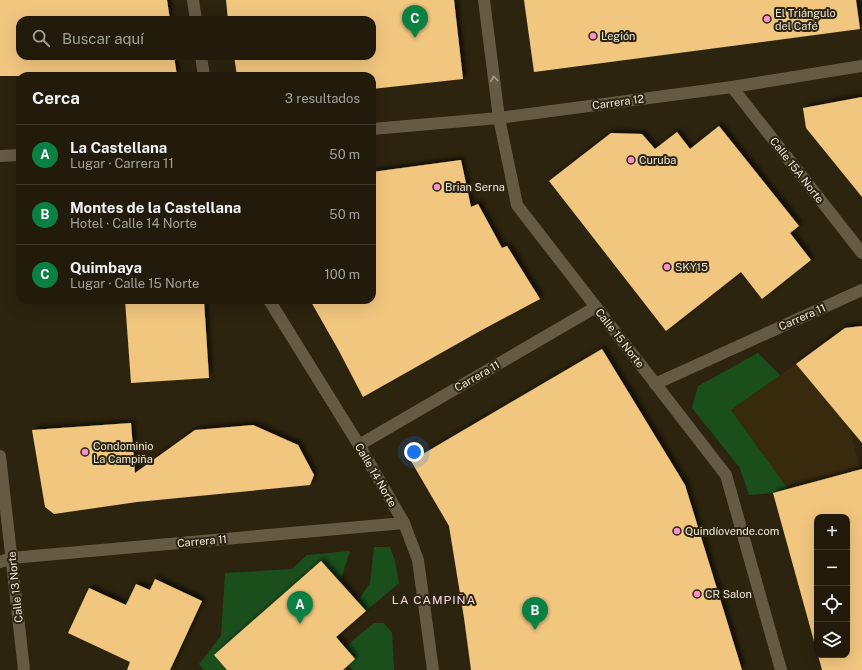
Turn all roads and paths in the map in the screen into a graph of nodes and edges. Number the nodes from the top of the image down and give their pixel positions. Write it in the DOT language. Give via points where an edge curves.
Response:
graph roads {
  1 [pos="193,0"];
  2 [pos="484,0"];
  3 [pos="195,16"];
  4 [pos="202,60"];
  5 [pos="862,66"];
  6 [pos="203,72"];
  7 [pos="732,86"];
  8 [pos="499,118"];
  9 [pos="376,129"];
  10 [pos="16,155"];
  11 [pos="0,156"];
  12 [pos="862,253"];
  13 [pos="862,290"];
  14 [pos="271,304"];
  15 [pos="596,307"];
  16 [pos="655,384"];
  17 [pos="359,445"];
  18 [pos="0,456"];
  19 [pos="404,523"];
  20 [pos="6,560"];
  21 [pos="24,670"];
  22 [pos="433,670"];
  23 [pos="781,670"];
  1 -- 3 [label="street"];
  8 -- 2 [label="street, Calle 15 Norte, one-way"];
  4 -- 6 [label="street"];
  5 -- 7 [label="street, Carrera 12"];
  7 -- 8 [label="street, Carrera 12"];
  7 -- 12 [label="street, Calle 15A Norte"];
  8 -- 9 [label="street, Carrera 12"];
  8 -- 15 [label="street, Calle 15 Norte" via="517,205"];
  10 -- 11 [label="street"];
  13 -- 16 [label="street, Carrera 11"];
  14 -- 17 [label="street, Calle 14 Norte"];
  15 -- 16 [label="street, Calle 15 Norte"];
  15 -- 17 [label="street, Carrera 11"];
  16 -- 23 [label="street, Calle 15 Norte" via="726,476"];
  17 -- 19 [label="street, Calle 14 Norte"];
  18 -- 20 [label="street, Calle 13 Norte"];
  19 -- 20 [label="street, Carrera 11"];
  19 -- 22 [label="street, Calle 14 Norte" via="418,560"];
  20 -- 21 [label="street, Calle 13 Norte"];
}
